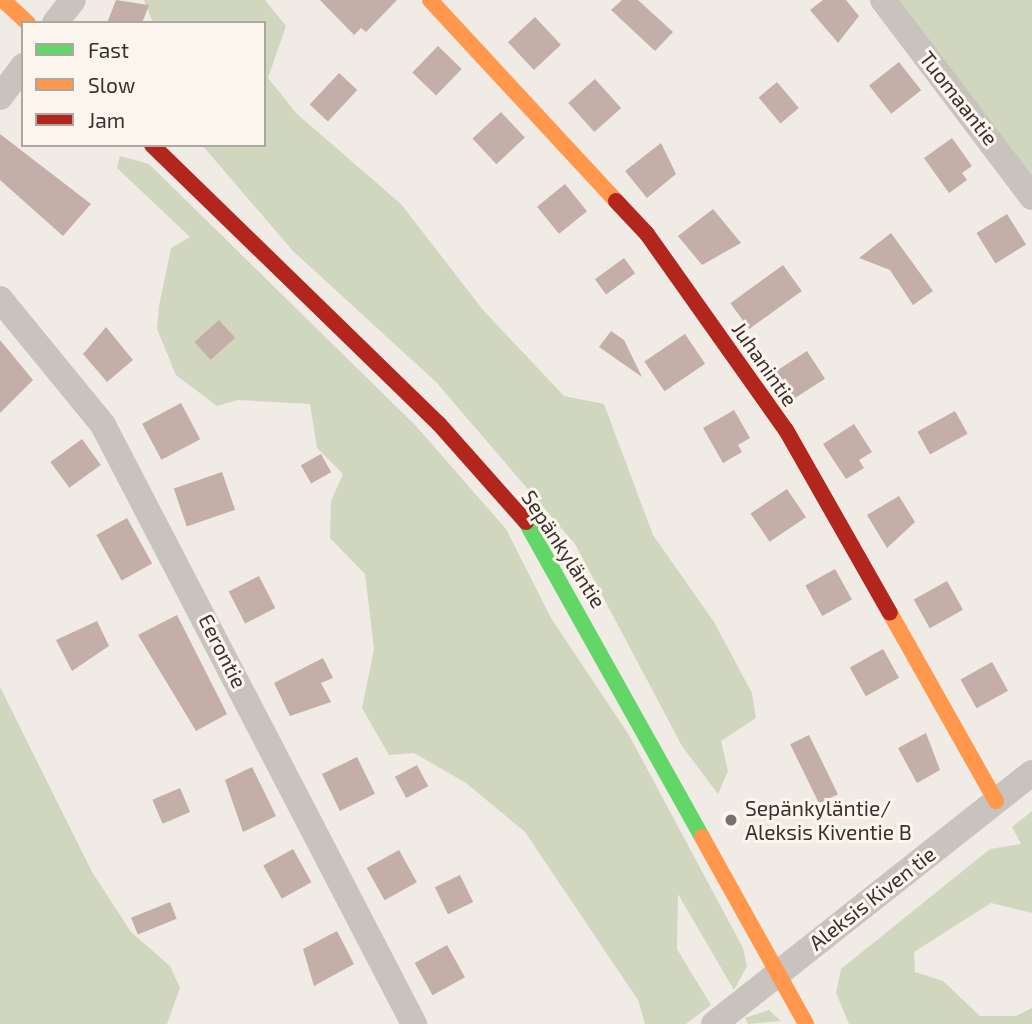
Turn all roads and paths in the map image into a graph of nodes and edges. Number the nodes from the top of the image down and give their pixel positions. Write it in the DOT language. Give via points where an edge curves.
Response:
graph roads {
  1 [pos="3,0"];
  2 [pos="73,0"];
  3 [pos="430,0"];
  4 [pos="883,0"];
  5 [pos="25,21"];
  6 [pos="57,21"];
  7 [pos="21,69"];
  8 [pos="0,97"];
  9 [pos="154,147"];
  10 [pos="1032,197"];
  11 [pos="0,299"];
  12 [pos="1032,773"];
  13 [pos="996,801"];
  14 [pos="778,972"];
  15 [pos="414,1024"];
  16 [pos="714,1024"];
  17 [pos="806,1024"];
  1 -- 5 [label="main road"];
  2 -- 6 [label="street"];
  3 -- 13 [label="main road, Juhanintie" via="647,234 779,419"];
  4 -- 10 [label="street, Tuomaantie"];
  7 -- 8 [label="street"];
  9 -- 14 [label="main road, Sepänkyläntie" via="439,424 529,526"];
  11 -- 15 [label="street, Eerontie" via="101,421 146,500"];
  12 -- 13 [label="street, Aleksis Kiven tie"];
  13 -- 14 [label="street, Aleksis Kiven tie"];
  14 -- 16 [label="street, Aleksis Kiven tie"];
  14 -- 17 [label="main road, Sepänkyläntie"];
}
